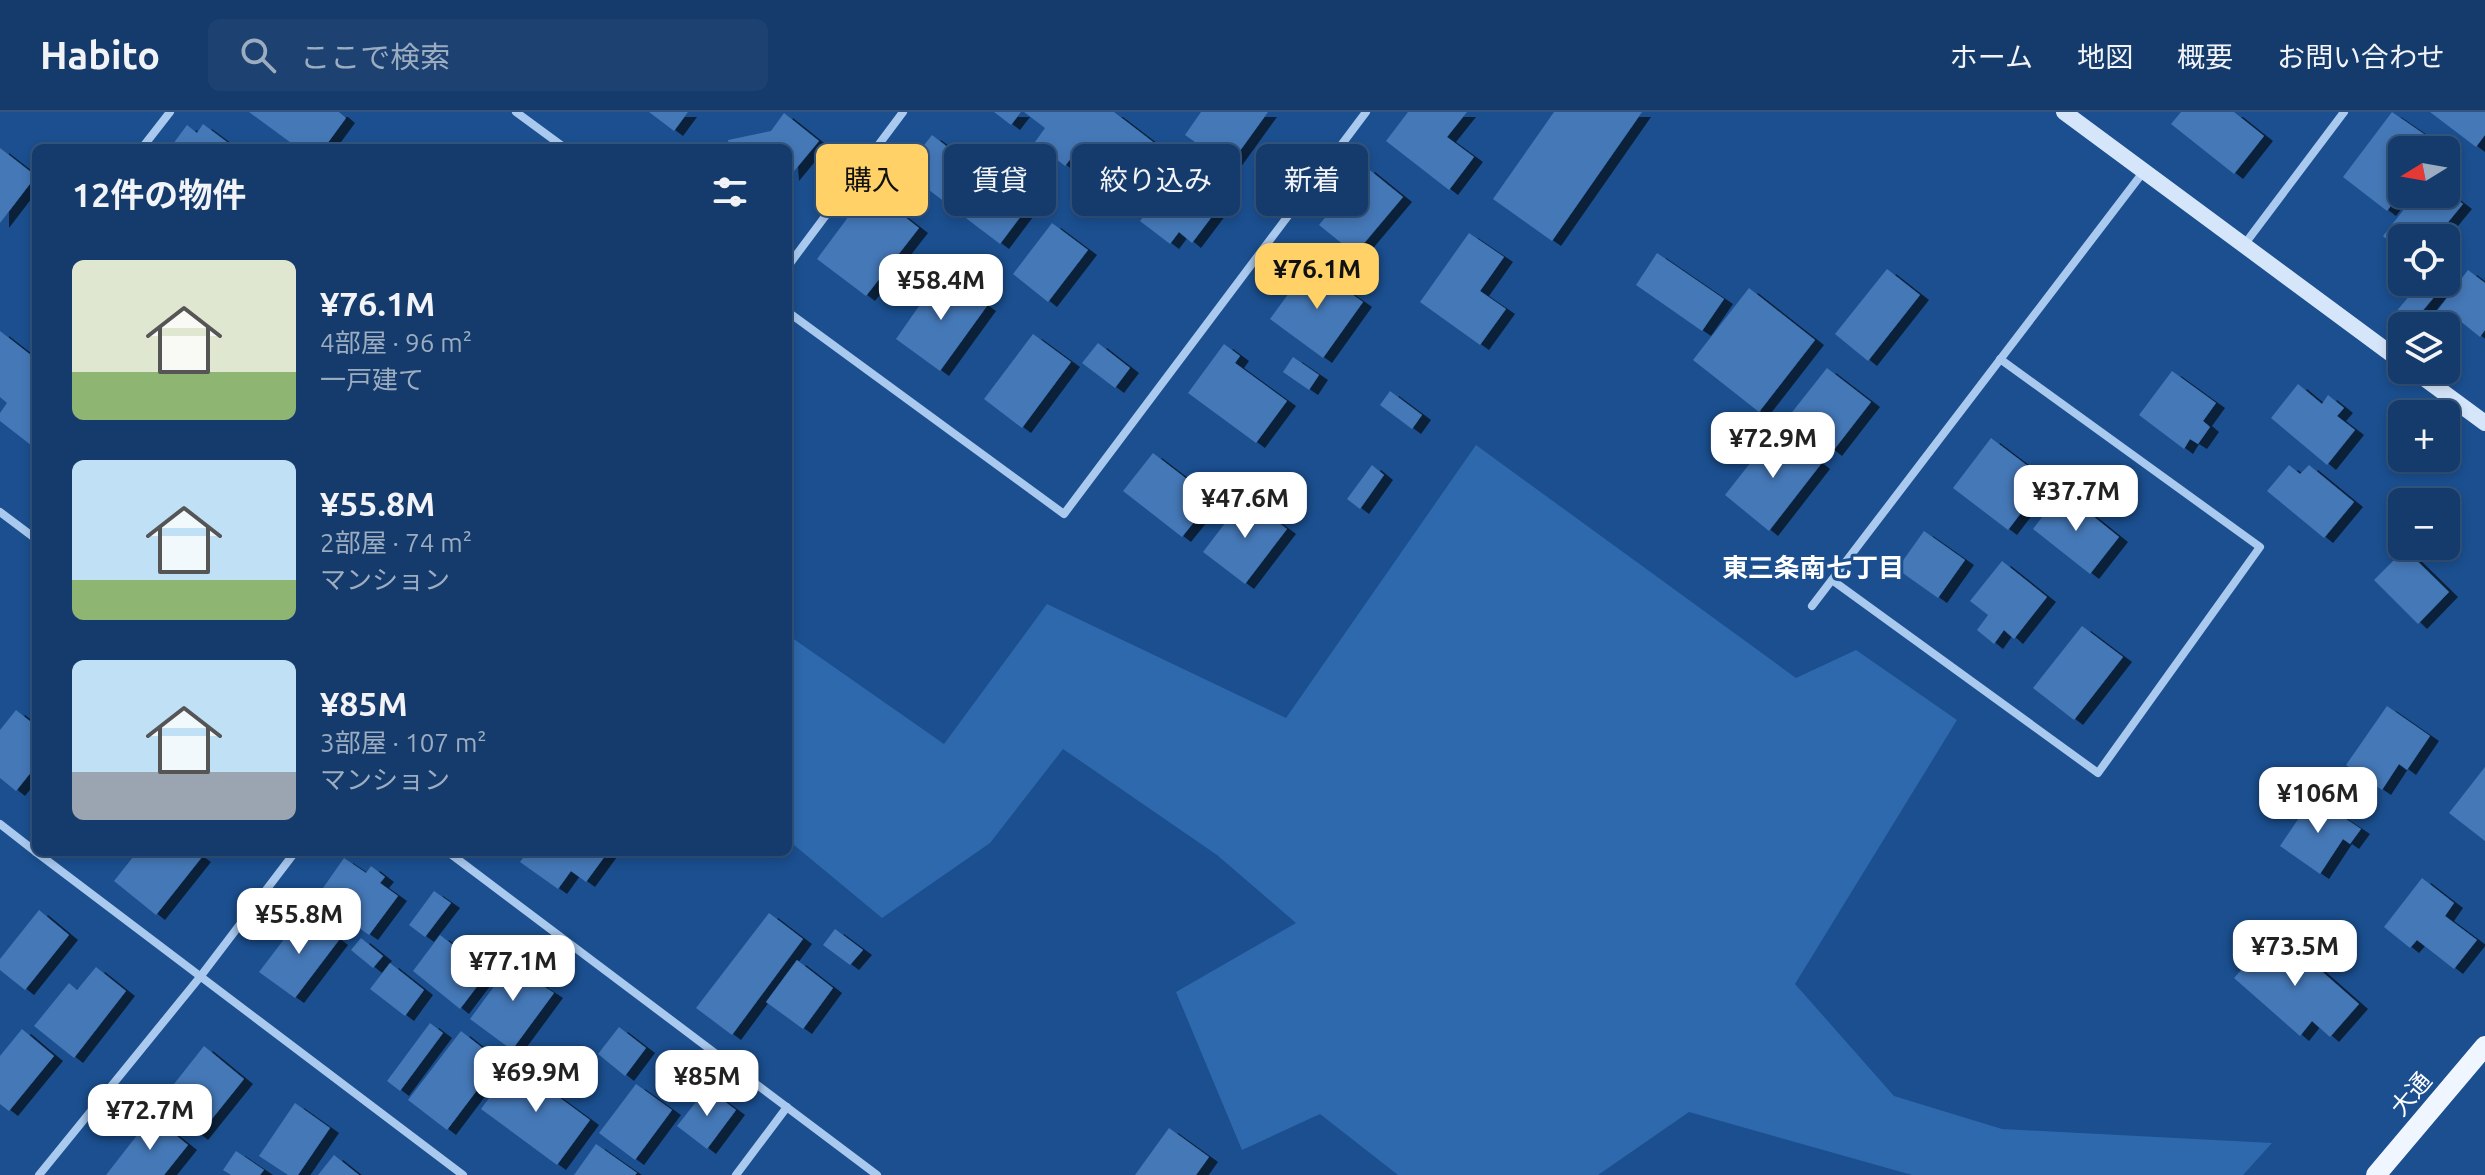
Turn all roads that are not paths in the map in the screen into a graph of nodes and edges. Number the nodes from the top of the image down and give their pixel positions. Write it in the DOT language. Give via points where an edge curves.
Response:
graph roads {
  1 [pos="170,112"];
  2 [pos="516,112"];
  3 [pos="903,112"];
  4 [pos="1366,112"];
  5 [pos="2064,112"];
  6 [pos="2344,112"];
  7 [pos="145,144"];
  8 [pos="560,144"];
  9 [pos="2144,171"];
  10 [pos="2244,245"];
  11 [pos="792,261"];
  12 [pos="792,315"];
  13 [pos="2388,352"];
  14 [pos="2000,359"];
  15 [pos="2432,384"];
  16 [pos="2485,423"];
  17 [pos="0,512"];
  18 [pos="32,536"];
  19 [pos="1832,580"];
  20 [pos="1812,606"];
  21 [pos="0,824"];
  22 [pos="32,849"];
  23 [pos="41,856"];
  24 [pos="292,856"];
  25 [pos="453,856"];
  26 [pos="200,977"];
  27 [pos="2485,1046"];
  28 [pos="787,1107"];
  29 [pos="39,1175"];
  30 [pos="463,1175"];
  31 [pos="736,1175"];
  32 [pos="877,1175"];
  33 [pos="2376,1175"];
  1 -- 7 [label="street"];
  2 -- 8 [label="street"];
  3 -- 11 [label="street"];
  4 -- 12 [label="street" via="1064,514"];
  5 -- 9 [label="street"];
  6 -- 10 [label="street"];
  9 -- 10 [label="street"];
  9 -- 14 [label="street"];
  10 -- 13 [label="street"];
  14 -- 19 [label="street"];
  14 -- 19 [label="street" via="2260,547 2098,773"];
  15 -- 16 [label="street"];
  17 -- 18 [label="street"];
  19 -- 20 [label="street"];
  21 -- 22 [label="street"];
  23 -- 26 [label="street"];
  24 -- 26 [label="street"];
  25 -- 28 [label="street"];
  26 -- 29 [label="street"];
  26 -- 30 [label="street"];
  27 -- 33 [label="main road, 大通"];
  28 -- 31 [label="street"];
  28 -- 32 [label="street"];
}
